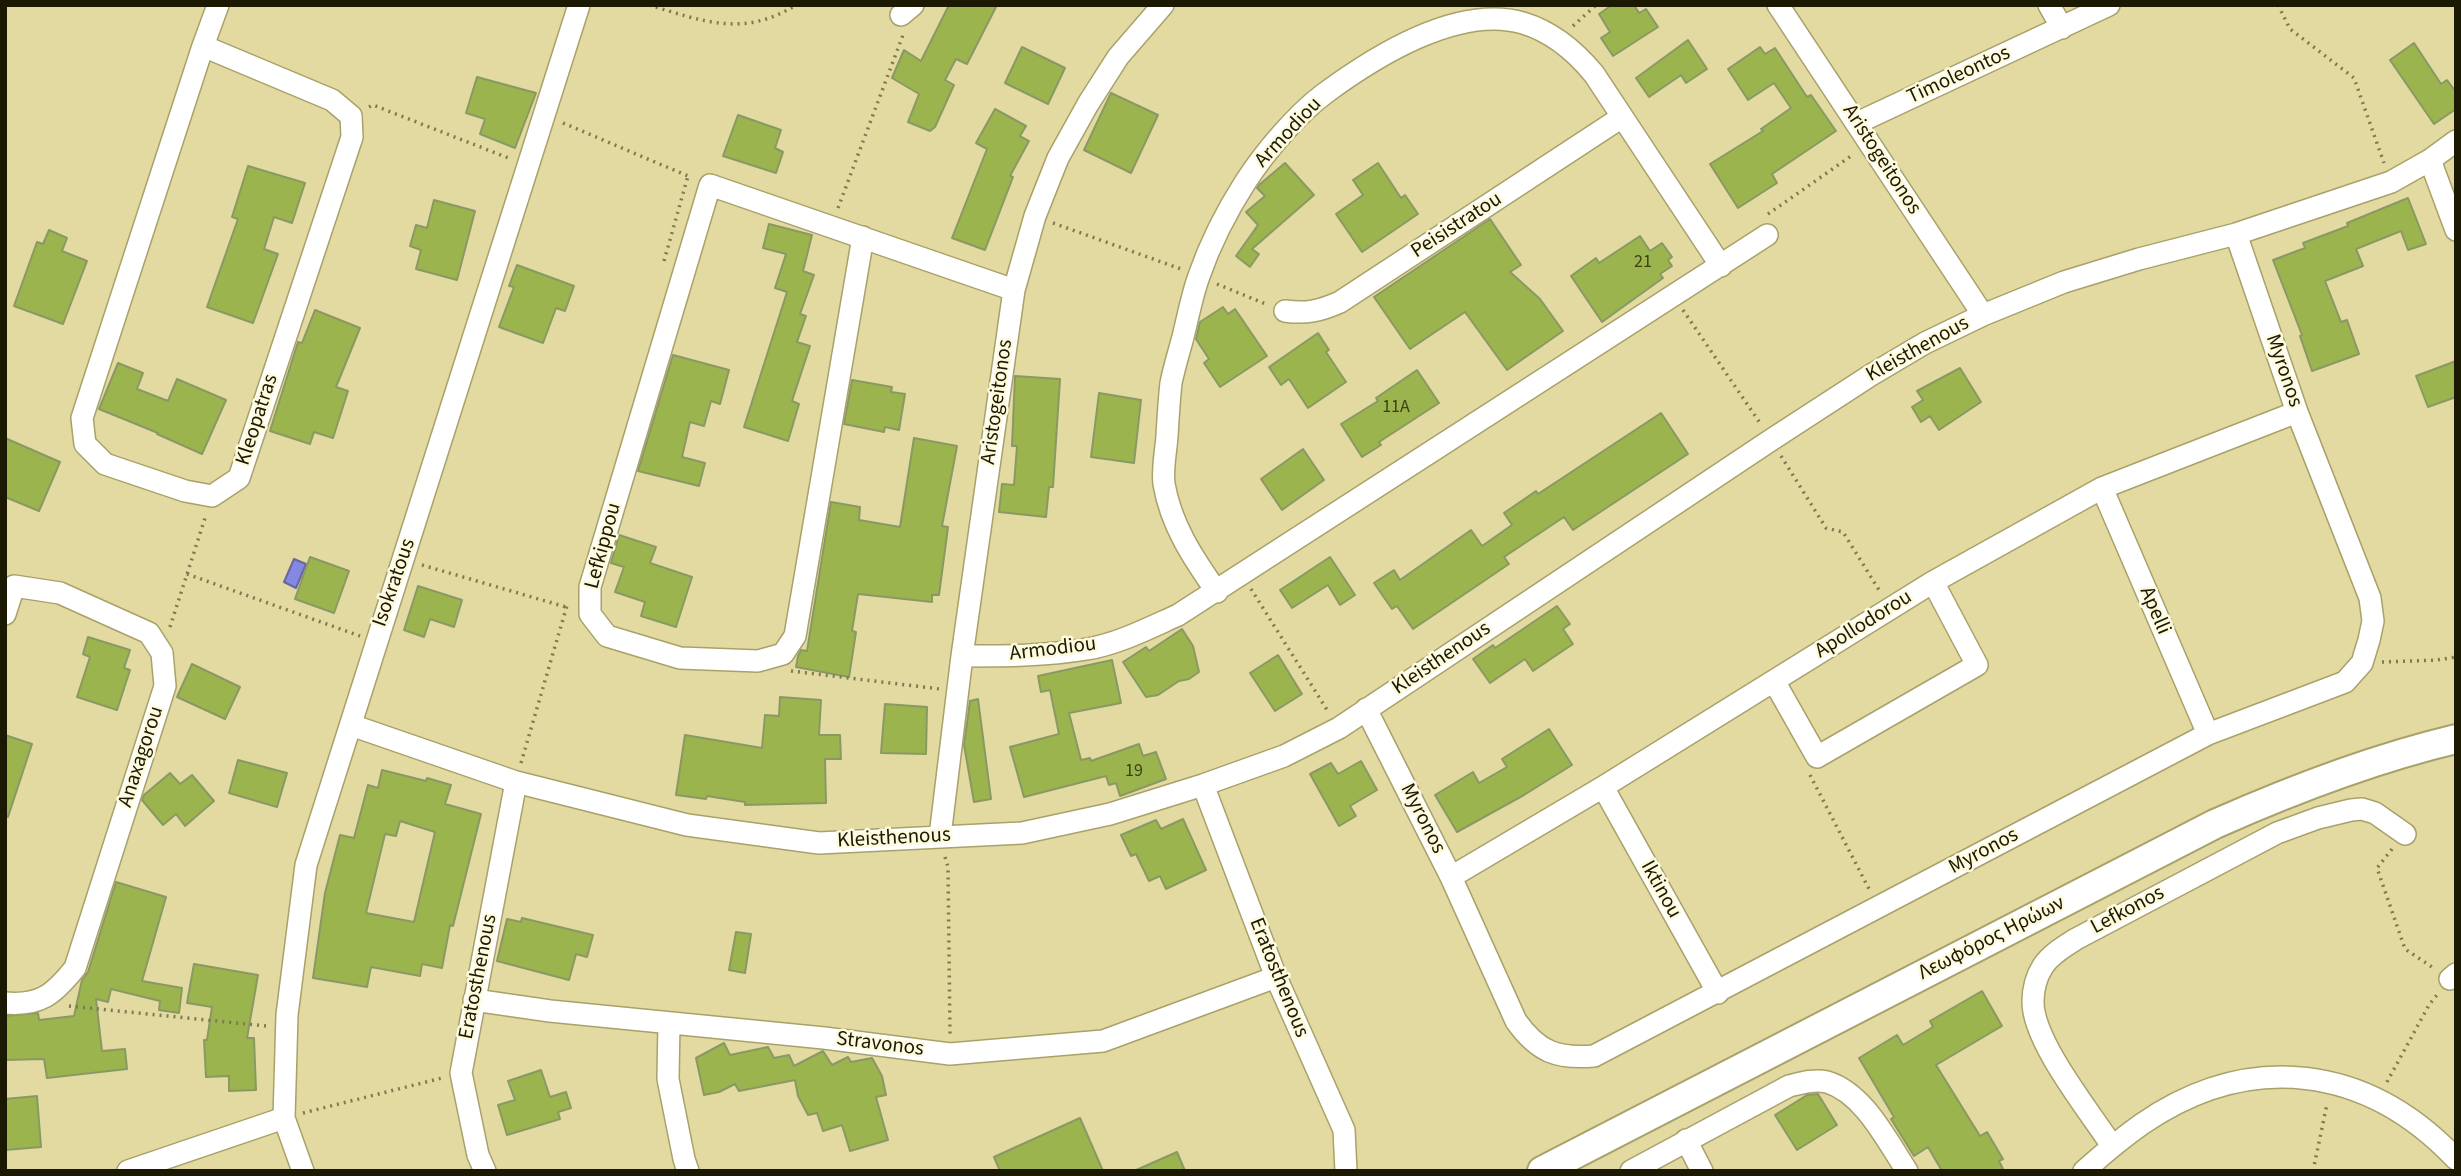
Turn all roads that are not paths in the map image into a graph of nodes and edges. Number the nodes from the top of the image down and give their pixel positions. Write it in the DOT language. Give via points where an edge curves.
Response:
graph roads {
  1 [pos="218,5"];
  2 [pos="1163,5"];
  3 [pos="1778,5"];
  4 [pos="2049,5"];
  5 [pos="2109,5"];
  6 [pos="577,6"];
  7 [pos="2062,28"];
  8 [pos="203,46"];
  9 [pos="1622,117"];
  10 [pos="1857,123"];
  11 [pos="2456,141"];
  12 [pos="2430,160"];
  13 [pos="2456,230"];
  14 [pos="2236,234"];
  15 [pos="1767,235"];
  16 [pos="863,237"];
  17 [pos="1721,266"];
  18 [pos="1014,290"];
  19 [pos="1284,311"];
  20 [pos="1983,315"];
  21 [pos="2297,412"];
  22 [pos="2102,488"];
  23 [pos="1933,582"];
  24 [pos="1217,592"];
  25 [pos="5,614"];
  26 [pos="962,656"];
  27 [pos="1773,681"];
  28 [pos="1366,709"];
  29 [pos="351,725"];
  30 [pos="2208,734"];
  31 [pos="2456,739"];
  32 [pos="516,782"];
  33 [pos="1203,785"];
  34 [pos="1603,787"];
  35 [pos="2405,834"];
  36 [pos="940,836"];
  37 [pos="1451,877"];
  38 [pos="1276,977"];
  39 [pos="1718,993"];
  40 [pos="474,1000"];
  41 [pos="5,1003"];
  42 [pos="669,1023"];
  43 [pos="284,1118"];
  44 [pos="1686,1140"];
  45 [pos="2112,1146"];
  46 [pos="2456,1159"];
  47 [pos="128,1171"];
  48 [pos="303,1171"];
  49 [pos="485,1171"];
  50 [pos="688,1171"];
  51 [pos="1346,1171"];
  52 [pos="1542,1171"];
  53 [pos="1631,1171"];
  54 [pos="1702,1171"];
  55 [pos="1907,1171"];
  56 [pos="2084,1171"];
  1 -- 8 [label="street"];
  2 -- 18 [label="street, Aristogeitonos" via="1118,57 1058,158"];
  3 -- 10 [label="street, Aristogeitonos"];
  4 -- 7 [label="street"];
  5 -- 7 [label="street, Timoleontos"];
  6 -- 29 [label="street, Isokratous"];
  7 -- 10 [label="street, Timoleontos"];
  8 -- 8 [label="street, Kleopatras" via="82,418 85,444 105,464 212,496 239,478 352,137 351,116 332,100"];
  9 -- 17 [label="street, Armodiou"];
  9 -- 19 [label="street, Peisistratou" via="1340,302 1320,311"];
  9 -- 24 [label="street, Armodiou" via="1582,60 1558,39 1520,22 1484,20 1427,34 1383,56 1322,96 1283,134 1246,181 1199,276 1171,383 1163,481 1173,519 1188,550"];
  10 -- 20 [label="street, Aristogeitonos"];
  11 -- 12 [label="street, Kleisthenous"];
  12 -- 13 [label="street"];
  12 -- 14 [label="street, Kleisthenous" via="2390,182"];
  14 -- 20 [label="street, Kleisthenous" via="2064,282"];
  14 -- 21 [label="street, Myronos"];
  15 -- 17 [label="street, Armodiou"];
  16 -- 16 [label="street, Lefkippou" via="795,636 783,654 758,661 680,658 607,636 590,614 590,587 710,185"];
  16 -- 18 [label="street"];
  17 -- 24 [label="street, Armodiou"];
  18 -- 26 [label="street, Aristogeitonos"];
  20 -- 28 [label="street, Kleisthenous" via="1871,376"];
  21 -- 22 [label="street, Apollodorou"];
  21 -- 30 [label="street, Myronos" via="2370,598 2373,621 2362,663 2345,682"];
  22 -- 23 [label="street, Apollodorou"];
  22 -- 30 [label="street, Apelli"];
  23 -- 27 [label="street, Apollodorou"];
  23 -- 27 [label="street" via="1977,665 1817,757"];
  24 -- 26 [label="street, Armodiou" via="1141,632 1089,649"];
  25 -- 41 [label="street, Anaxagorou" via="14,586 60,593 149,633 162,653 165,686 75,968 53,994 21,1005"];
  26 -- 36 [label="street, Aristogeitonos"];
  27 -- 34 [label="street, Apollodorou"];
  28 -- 33 [label="street, Kleisthenous" via="1284,756"];
  28 -- 37 [label="street, Myronos"];
  29 -- 32 [label="street, Kleisthenous"];
  29 -- 43 [label="street, Isokratous" via="306,865 287,1028"];
  30 -- 39 [label="street, Myronos"];
  31 -- 52 [label="main road, Λεωφόρος Ηρώων" via="2319,780 2216,824"];
  32 -- 36 [label="street, Kleisthenous" via="687,825 819,843"];
  32 -- 40 [label="street, Eratosthenous"];
  33 -- 36 [label="street, Kleisthenous" via="1110,814 1022,833"];
  33 -- 38 [label="street, Eratosthenous"];
  34 -- 37 [label="street, Apollodorou"];
  34 -- 39 [label="street, Iktinou"];
  35 -- 45 [label="street, Lefkonos" via="2362,809 2318,818 2277,833 2076,939 2043,965 2032,1004 2038,1024 2049,1051"];
  37 -- 39 [label="street, Myronos" via="1516,1021 1528,1039 1545,1050 1568,1058 1594,1056"];
  38 -- 42 [label="street, Stravonos" via="1103,1041 950,1054"];
  38 -- 51 [label="street, Eratosthenous" via="1344,1130"];
  40 -- 42 [label="street, Stravonos"];
  40 -- 49 [label="street, Eratosthenous" via="461,1073"];
  42 -- 50 [label="street" via="668,1079"];
  43 -- 47 [label="street"];
  43 -- 48 [label="street, Isokratous"];
  44 -- 53 [label="street"];
  44 -- 54 [label="street"];
  44 -- 55 [label="street" via="1789,1086 1826,1082 1858,1102"];
  45 -- 46 [label="street" via="2144,1122 2212,1088 2250,1078 2289,1077 2332,1082 2378,1099 2432,1134"];
  45 -- 56 [label="street"];
}
